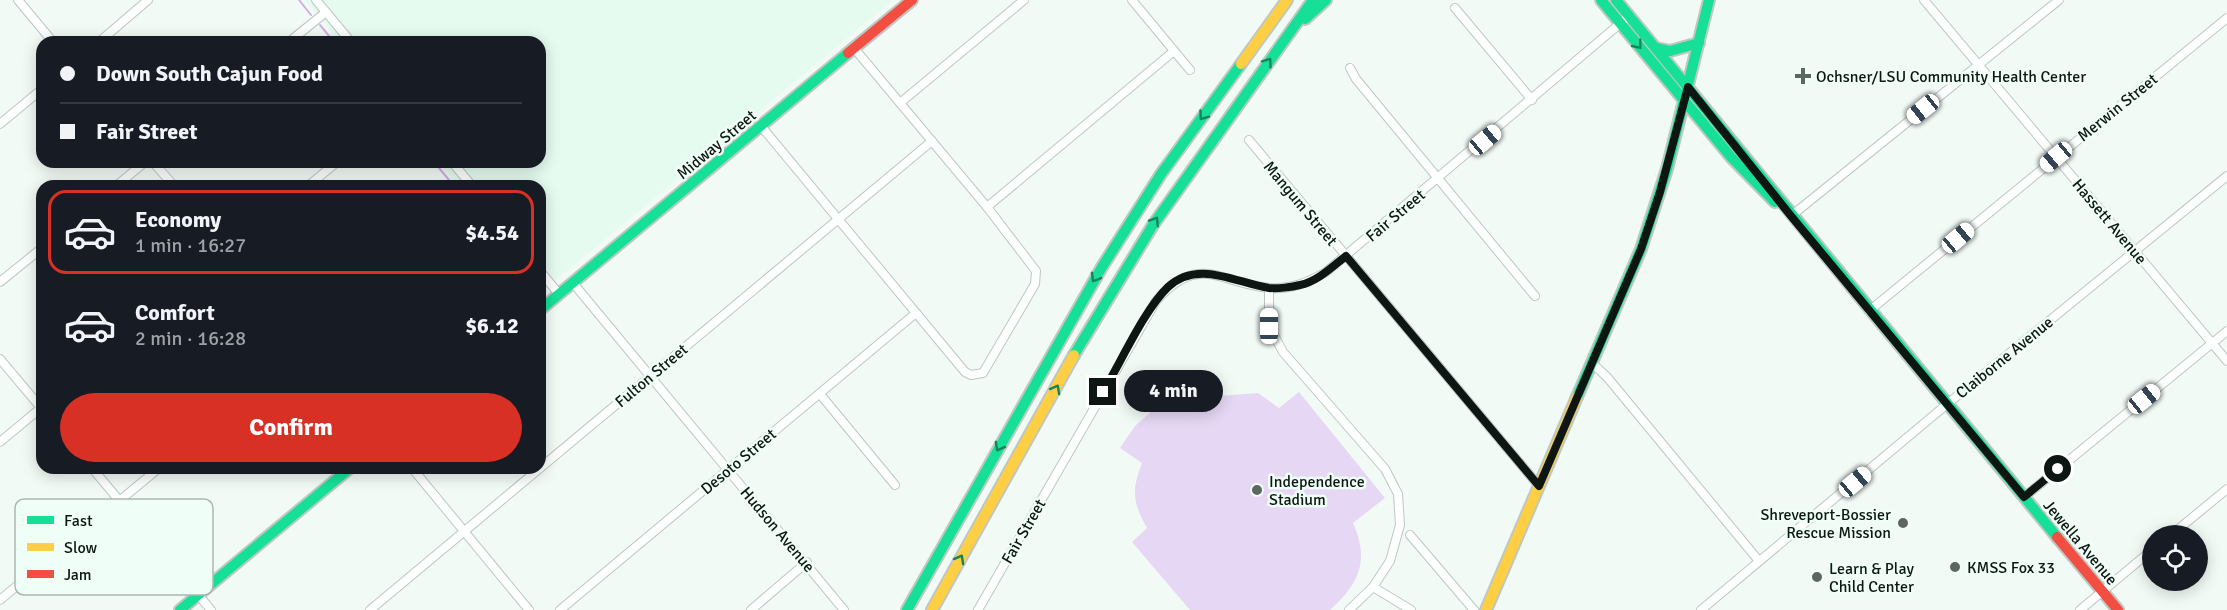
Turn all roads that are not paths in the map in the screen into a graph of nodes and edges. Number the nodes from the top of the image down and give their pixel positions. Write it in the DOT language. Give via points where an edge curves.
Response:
graph roads {
  1 [pos="18,0"];
  2 [pos="148,0"];
  3 [pos="316,0"];
  4 [pos="912,0"];
  5 [pos="1024,0"];
  6 [pos="1132,0"];
  7 [pos="1281,0"];
  8 [pos="1287,0"];
  9 [pos="1312,0"];
  10 [pos="1326,0"];
  11 [pos="1601,0"];
  12 [pos="1616,0"];
  13 [pos="1709,0"];
  14 [pos="1924,0"];
  15 [pos="2059,0"];
  16 [pos="1455,8"];
  17 [pos="326,12"];
  18 [pos="2227,18"];
  19 [pos="1625,20"];
  20 [pos="1269,25"];
  21 [pos="1292,30"];
  22 [pos="48,36"];
  23 [pos="106,36"];
  24 [pos="296,36"];
  25 [pos="346,36"];
  26 [pos="1698,43"];
  27 [pos="854,48"];
  28 [pos="1656,48"];
  29 [pos="1174,51"];
  30 [pos="1978,64"];
  31 [pos="1350,68"];
  32 [pos="1190,70"];
  33 [pos="1688,87"];
  34 [pos="36,94"];
  35 [pos="1532,100"];
  36 [pos="1684,102"];
  37 [pos="900,103"];
  38 [pos="0,124"];
  39 [pos="761,126"];
  40 [pos="1249,140"];
  41 [pos="932,141"];
  42 [pos="2056,157"];
  43 [pos="138,168"];
  44 [pos="158,168"];
  45 [pos="330,168"];
  46 [pos="457,168"];
  47 [pos="2227,176"];
  48 [pos="1438,179"];
  49 [pos="123,180"];
  50 [pos="169,180"];
  51 [pos="315,180"];
  52 [pos="467,180"];
  53 [pos="987,207"];
  54 [pos="1791,216"];
  55 [pos="839,219"];
  56 [pos="2135,251"];
  57 [pos="36,253"];
  58 [pos="1346,256"];
  59 [pos="546,278"];
  60 [pos="0,282"];
  61 [pos="573,283"];
  62 [pos="1269,288"];
  63 [pos="559,294"];
  64 [pos="1535,296"];
  65 [pos="546,305"];
  66 [pos="1869,311"];
  67 [pos="916,313"];
  68 [pos="2227,330"];
  69 [pos="2212,343"];
  70 [pos="0,359"];
  71 [pos="2227,361"];
  72 [pos="1593,364"];
  73 [pos="651,376"];
  74 [pos="819,394"];
  75 [pos="36,401"];
  76 [pos="1946,405"];
  77 [pos="36,413"];
  78 [pos="0,442"];
  79 [pos="546,464"];
  80 [pos="729,469"];
  81 [pos="97,474"];
  82 [pos="152,474"];
  83 [pos="343,474"];
  84 [pos="417,474"];
  85 [pos="534,474"];
  86 [pos="895,485"];
  87 [pos="1539,486"];
  88 [pos="2227,489"];
  89 [pos="2024,497"];
  90 [pos="118,499"];
  91 [pos="122,499"];
  92 [pos="2183,525"];
  93 [pos="465,532"];
  94 [pos="1410,536"];
  95 [pos="2142,558"];
  96 [pos="1759,561"];
  97 [pos="807,562"];
  98 [pos="213,582"];
  99 [pos="1374,587"];
  100 [pos="15,588"];
  101 [pos="2102,591"];
  102 [pos="198,595"];
  103 [pos="0,600"];
  104 [pos="180,610"];
  105 [pos="211,610"];
  106 [pos="370,610"];
  107 [pos="530,610"];
  108 [pos="560,610"];
  109 [pos="750,610"];
  110 [pos="844,610"];
  111 [pos="907,610"];
  112 [pos="932,610"];
  113 [pos="978,610"];
  114 [pos="1349,610"];
  115 [pos="1411,610"];
  116 [pos="1474,610"];
  117 [pos="1485,610"];
  118 [pos="1701,610"];
  119 [pos="2080,610"];
  120 [pos="2118,610"];
  1 -- 22 [label="street"];
  2 -- 23 [label="street"];
  3 -- 17 [label="street"];
  4 -- 27 [label="main road, Midway Street"];
  5 -- 37 [label="street"];
  6 -- 29 [label="street"];
  7 -- 20 [label="main road"];
  8 -- 20 [label="main road"];
  9 -- 21 [label="main road"];
  10 -- 21 [label="main road"];
  11 -- 19 [label="main road, Jewella Avenue"];
  12 -- 19 [label="main road, Jewella Avenue"];
  13 -- 26 [label="main road"];
  14 -- 30 [label="street, Hassett Avenue"];
  15 -- 30 [label="street"];
  16 -- 35 [label="street"];
  17 -- 24 [label="street"];
  17 -- 25 [label="street"];
  18 -- 42 [label="street, Merwin Street"];
  19 -- 28 [label="main road, Jewella Avenue"];
  19 -- 35 [label="street, Fair Street"];
  19 -- 36 [label="main road, Jewella Avenue, one-way"];
  20 -- 111 [label="main road, one-way" via="1161,174 1102,267"];
  112 -- 21 [label="main road, one-way" via="1141,244"];
  26 -- 28 [label="main road" via="1670,51"];
  26 -- 33 [label="main road"];
  27 -- 37 [label="street"];
  27 -- 39 [label="main road, Midway Street"];
  28 -- 33 [label="main road, Jewella Avenue"];
  29 -- 32 [label="street"];
  29 -- 53 [label="street"];
  30 -- 42 [label="street, Hassett Avenue"];
  30 -- 54 [label="street"];
  31 -- 48 [label="street"];
  33 -- 36 [label="main road"];
  33 -- 54 [label="main road, Jewella Avenue"];
  34 -- 38 [label="street"];
  35 -- 48 [label="street, Fair Street"];
  36 -- 54 [label="main road, Jewella Avenue" via="1766,195"];
  36 -- 72 [label="main road" via="1645,239"];
  37 -- 41 [label="street"];
  39 -- 55 [label="street"];
  39 -- 61 [label="main road, Midway Street"];
  40 -- 58 [label="street, Mangum Street"];
  41 -- 53 [label="street"];
  41 -- 55 [label="street, Fulton Street"];
  42 -- 56 [label="street, Hassett Avenue"];
  42 -- 66 [label="street, Merwin Street"];
  43 -- 49 [label="street"];
  44 -- 50 [label="street"];
  45 -- 51 [label="street"];
  46 -- 52 [label="street"];
  47 -- 56 [label="street, Claiborne Avenue"];
  48 -- 58 [label="street, Fair Street"];
  48 -- 64 [label="street"];
  53 -- 67 [label="street" via="1033,264 1036,279 987,369 978,376 965,372"];
  54 -- 66 [label="main road, Jewella Avenue"];
  55 -- 67 [label="street"];
  55 -- 73 [label="street, Fulton Street"];
  56 -- 69 [label="street, Hassett Avenue"];
  56 -- 76 [label="street, Claiborne Avenue"];
  57 -- 60 [label="street"];
  58 -- 62 [label="street, Fair Street" via="1302,285"];
  58 -- 87 [label="street, Mangum Street"];
  59 -- 63 [label="street"];
  61 -- 63 [label="main road, Midway Street"];
  61 -- 73 [label="street, Hudson Avenue"];
  62 -- 99 [label="street" via="1269,326 1283,352 1390,477 1398,494 1400,525 1390,561"];
  62 -- 113 [label="street, Fair Street" via="1201,273 1168,287 1156,301"];
  63 -- 65 [label="main road, Midway Street"];
  66 -- 76 [label="main road, Jewella Avenue"];
  67 -- 74 [label="street, Desoto Street"];
  68 -- 69 [label="street"];
  69 -- 71 [label="street, Hassett Avenue"];
  69 -- 89 [label="street"];
  70 -- 75 [label="street"];
  72 -- 87 [label="main road"];
  72 -- 96 [label="street"];
  73 -- 79 [label="street, Fulton Street"];
  73 -- 80 [label="street, Hudson Avenue"];
  74 -- 80 [label="street, Desoto Street"];
  74 -- 86 [label="street"];
  76 -- 89 [label="main road, Jewella Avenue"];
  76 -- 96 [label="street, Claiborne Avenue"];
  77 -- 78 [label="street"];
  80 -- 97 [label="street, Hudson Avenue"];
  80 -- 108 [label="street, Desoto Street"];
  81 -- 90 [label="street"];
  82 -- 91 [label="street"];
  83 -- 98 [label="main road"];
  84 -- 93 [label="street"];
  85 -- 93 [label="street, Fulton Street"];
  87 -- 117 [label="main road"];
  88 -- 92 [label="street"];
  89 -- 101 [label="main road, Jewella Avenue"];
  93 -- 106 [label="street, Fulton Street"];
  93 -- 107 [label="street"];
  94 -- 116 [label="street"];
  95 -- 101 [label="street"];
  96 -- 118 [label="street, Claiborne Avenue"];
  97 -- 109 [label="street"];
  97 -- 110 [label="street, Hudson Avenue"];
  99 -- 114 [label="street"];
  99 -- 115 [label="street"];
  100 -- 103 [label="street"];
  101 -- 119 [label="street"];
  101 -- 120 [label="main road, Jewella Avenue"];
  102 -- 104 [label="main road"];
  102 -- 105 [label="street"];
}
